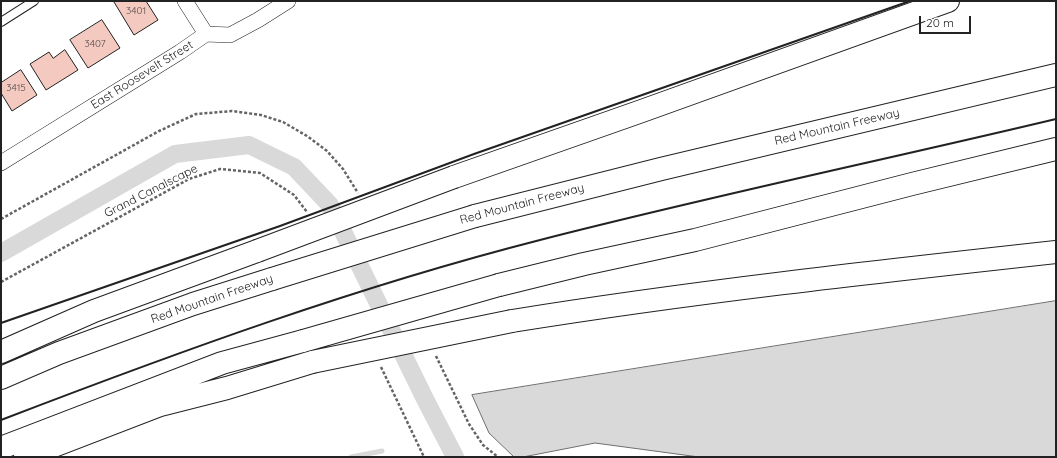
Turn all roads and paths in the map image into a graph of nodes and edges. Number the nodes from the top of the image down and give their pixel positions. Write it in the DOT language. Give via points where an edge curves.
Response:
graph roads {
  1 [pos="34,1"];
  2 [pos="185,1"];
  3 [pos="288,1"];
  4 [pos="948,1"];
  5 [pos="1,22"];
  6 [pos="206,34"];
  7 [pos="1056,76"];
  8 [pos="1056,149"];
  9 [pos="1,163"];
  10 [pos="359,195"];
  11 [pos="308,214"];
  12 [pos="1,219"];
  13 [pos="1056,252"];
  14 [pos="1,282"];
  15 [pos="1,352"];
  16 [pos="436,355"];
  17 [pos="380,364"];
  18 [pos="1,378"];
  19 [pos="1,448"];
  20 [pos="25,457"];
  21 [pos="424,457"];
  22 [pos="498,457"];
  1 -- 5 [label="lane"];
  2 -- 6 [label="street"];
  3 -- 6 [label="street, East Roosevelt Street" via="230,35"];
  4 -- 15 [label="highway, bridge" via="257,250 94,311"];
  6 -- 9 [label="street, East Roosevelt Street"];
  7 -- 18 [label="highway, Red Mountain Freeway, bridge" via="661,168 475,216 193,304 59,353"];
  8 -- 19 [label="highway, bridge" via="695,240 498,286 222,363"];
  10 -- 12 [label="path" via="339,165 307,136 283,122 261,115 232,111 196,114 159,131"];
  11 -- 14 [label="path, Grand Canalscape" via="294,195 260,173 220,169 189,179"];
  13 -- 20 [label="highway, bridge" via="657,299 512,321 312,362 160,405"];
  16 -- 22 [label="path" via="469,424 483,445"];
  17 -- 21 [label="path"];
}
